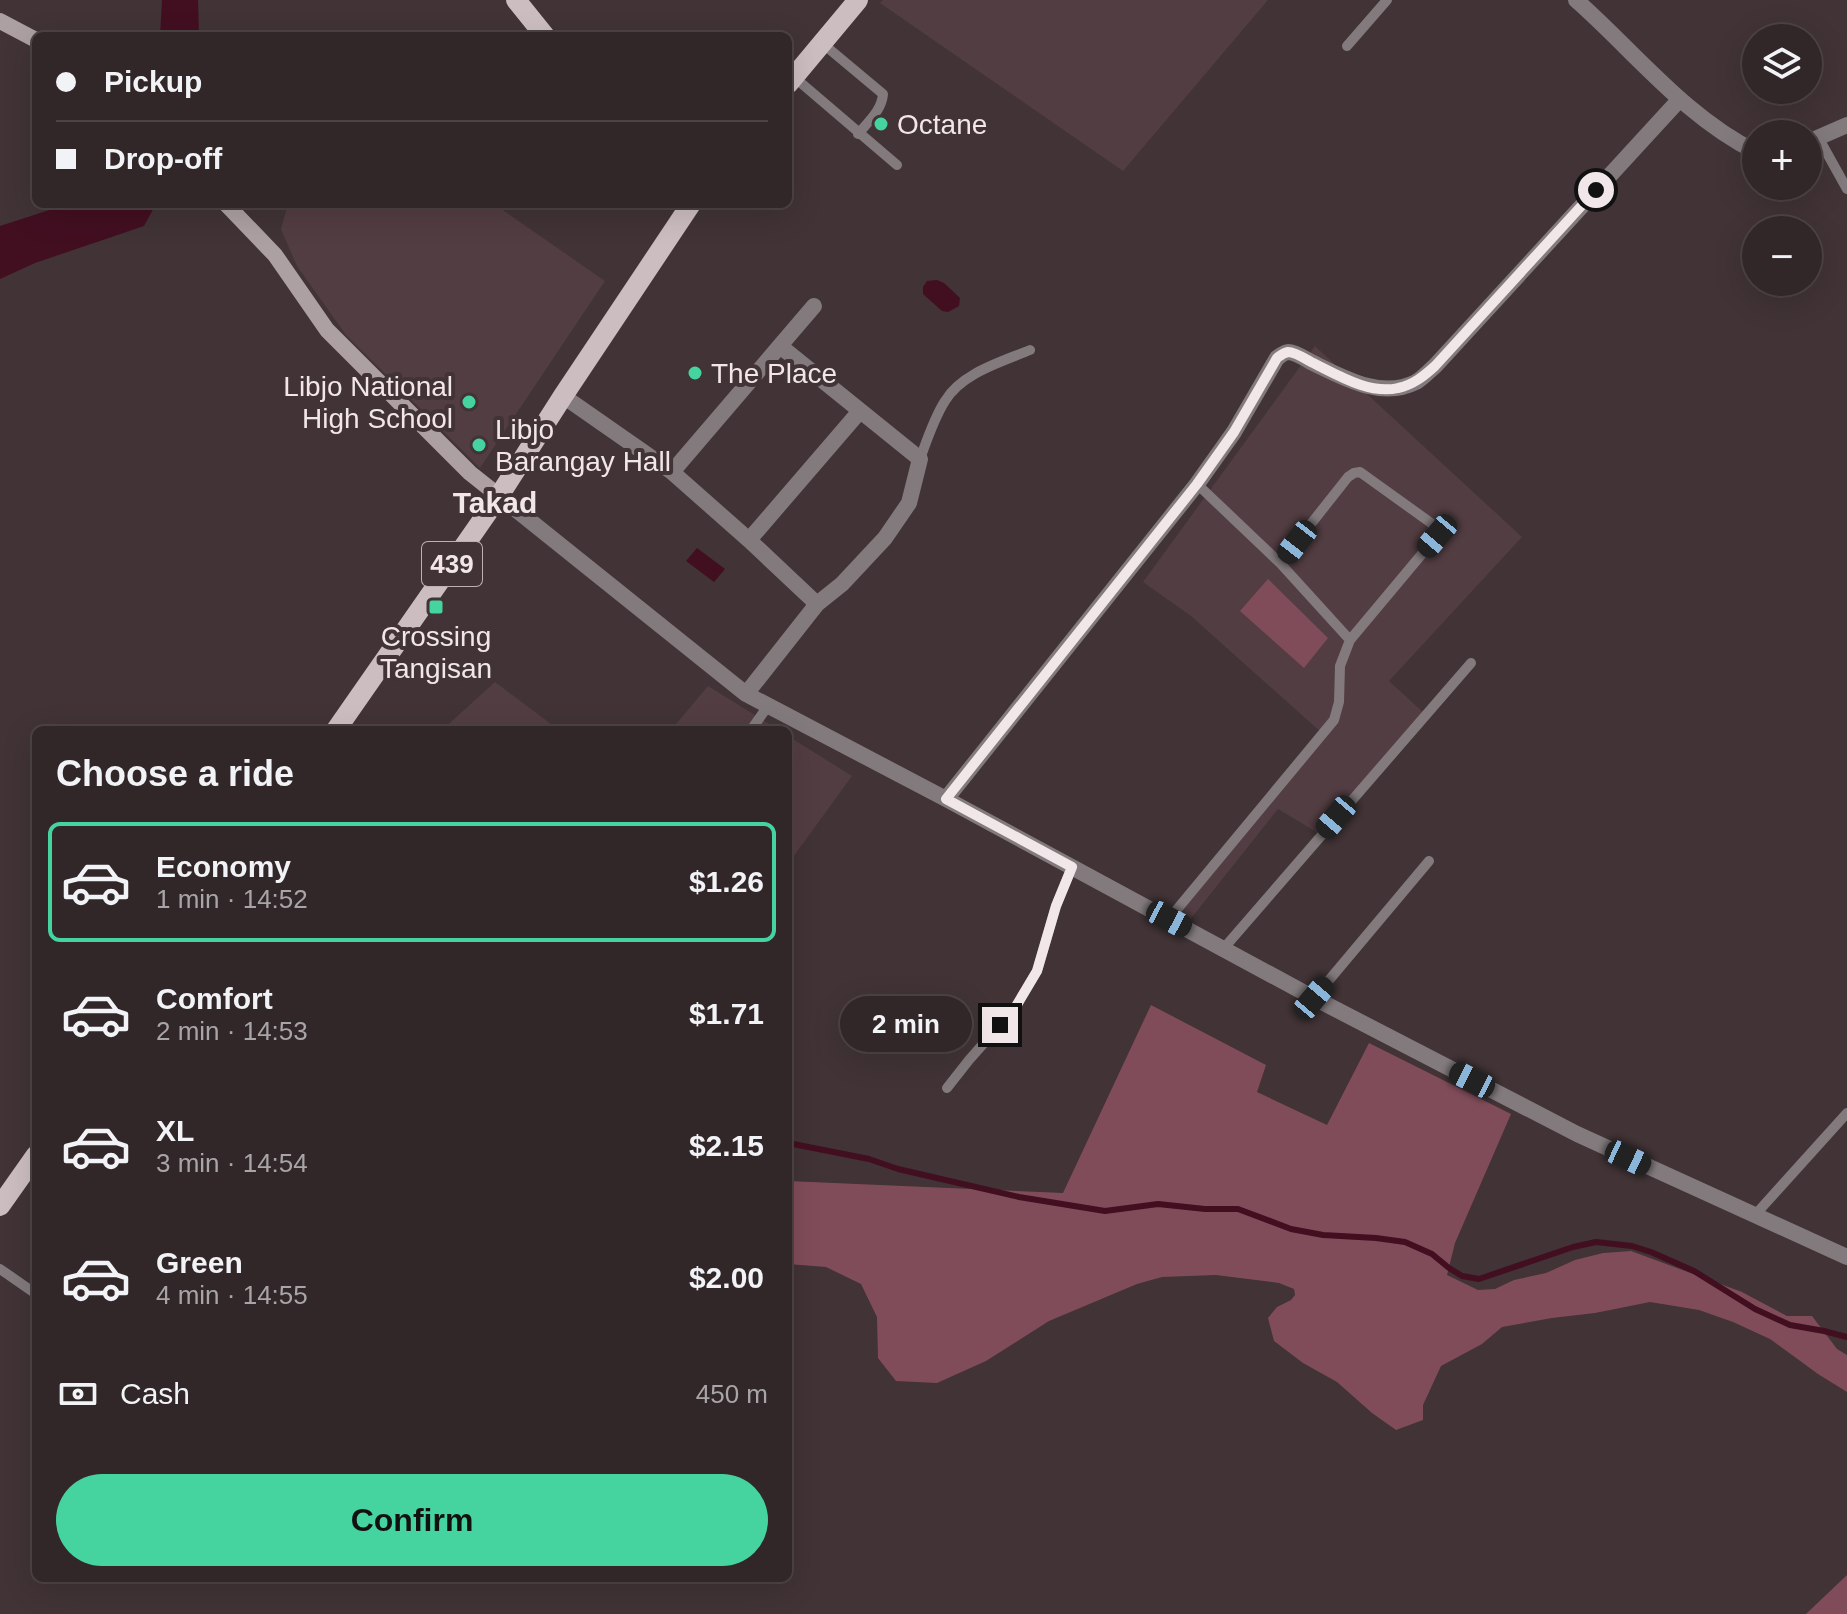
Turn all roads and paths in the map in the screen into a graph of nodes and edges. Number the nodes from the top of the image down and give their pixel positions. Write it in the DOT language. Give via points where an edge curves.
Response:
graph roads {
  1 [pos="516,0"];
  2 [pos="858,0"];
  3 [pos="1387,0"];
  4 [pos="1576,0"];
  5 [pos="0,21"];
  6 [pos="542,32"];
  7 [pos="32,38"];
  8 [pos="822,43"];
  9 [pos="1347,46"];
  10 [pos="792,79"];
  11 [pos="792,81"];
  12 [pos="1680,99"];
  13 [pos="1847,125"];
  14 [pos="858,134"];
  15 [pos="1822,136"];
  16 [pos="1742,145"];
  17 [pos="1822,153"];
  18 [pos="897,165"];
  19 [pos="1847,189"];
  20 [pos="230,208"];
  21 [pos="685,208"];
  22 [pos="814,306"];
  23 [pos="780,346"];
  24 [pos="1030,350"];
  25 [pos="563,396"];
  26 [pos="860,411"];
  27 [pos="920,459"];
  28 [pos="672,472"];
  29 [pos="1197,484"];
  30 [pos="499,496"];
  31 [pos="749,540"];
  32 [pos="1280,563"];
  33 [pos="817,604"];
  34 [pos="1350,640"];
  35 [pos="1471,663"];
  36 [pos="746,694"];
  37 [pos="768,706"];
  38 [pos="339,726"];
  39 [pos="754,726"];
  40 [pos="946,799"];
  41 [pos="1429,861"];
  42 [pos="1072,867"];
  43 [pos="1169,919"];
  44 [pos="1224,948"];
  45 [pos="1314,998"];
  46 [pos="947,1088"];
  47 [pos="1847,1113"];
  48 [pos="32,1161"];
  49 [pos="0,1206"];
  50 [pos="1755,1215"];
  51 [pos="1847,1257"];
  52 [pos="0,1269"];
  53 [pos="32,1291"];
  1 -- 6 [label="main road"];
  2 -- 8 [label="main road"];
  3 -- 9 [label="lane"];
  4 -- 12 [label="street"];
  5 -- 7 [label="street"];
  8 -- 10 [label="main road"];
  8 -- 14 [label="lane" via="883,94 879,109"];
  11 -- 14 [label="lane"];
  12 -- 16 [label="street"];
  12 -- 29 [label="street" via="1417,381 1380,389 1284,353"];
  13 -- 15 [label="street"];
  14 -- 18 [label="lane"];
  17 -- 19 [label="lane"];
  20 -- 30 [label="street" via="275,255 327,330"];
  21 -- 25 [label="main road, 439"];
  22 -- 23 [label="street"];
  23 -- 26 [label="street"];
  23 -- 28 [label="street"];
  24 -- 27 [label="lane" via="960,385 946,399"];
  25 -- 28 [label="street"];
  25 -- 30 [label="main road, 439"];
  26 -- 27 [label="street"];
  26 -- 31 [label="street"];
  27 -- 33 [label="street" via="909,503 885,538"];
  28 -- 31 [label="street"];
  29 -- 32 [label="lane"];
  29 -- 40 [label="street"];
  30 -- 36 [label="street"];
  30 -- 38 [label="main road, 439"];
  31 -- 33 [label="street"];
  32 -- 34 [label="lane"];
  32 -- 34 [label="lane" via="1354,473 1360,472 1431,523 1437,536"];
  33 -- 36 [label="street"];
  34 -- 43 [label="lane" via="1340,666 1334,720"];
  35 -- 44 [label="lane"];
  36 -- 37 [label="street"];
  37 -- 39 [label="lane"];
  37 -- 40 [label="street"];
  40 -- 42 [label="street"];
  41 -- 45 [label="lane"];
  42 -- 43 [label="street"];
  42 -- 46 [label="lane" via="1037,971 1015,1008"];
  43 -- 44 [label="street"];
  44 -- 45 [label="street"];
  45 -- 50 [label="street" via="1577,1134"];
  47 -- 50 [label="lane"];
  48 -- 49 [label="main road"];
  50 -- 51 [label="street"];
  52 -- 53 [label="lane"];
}
